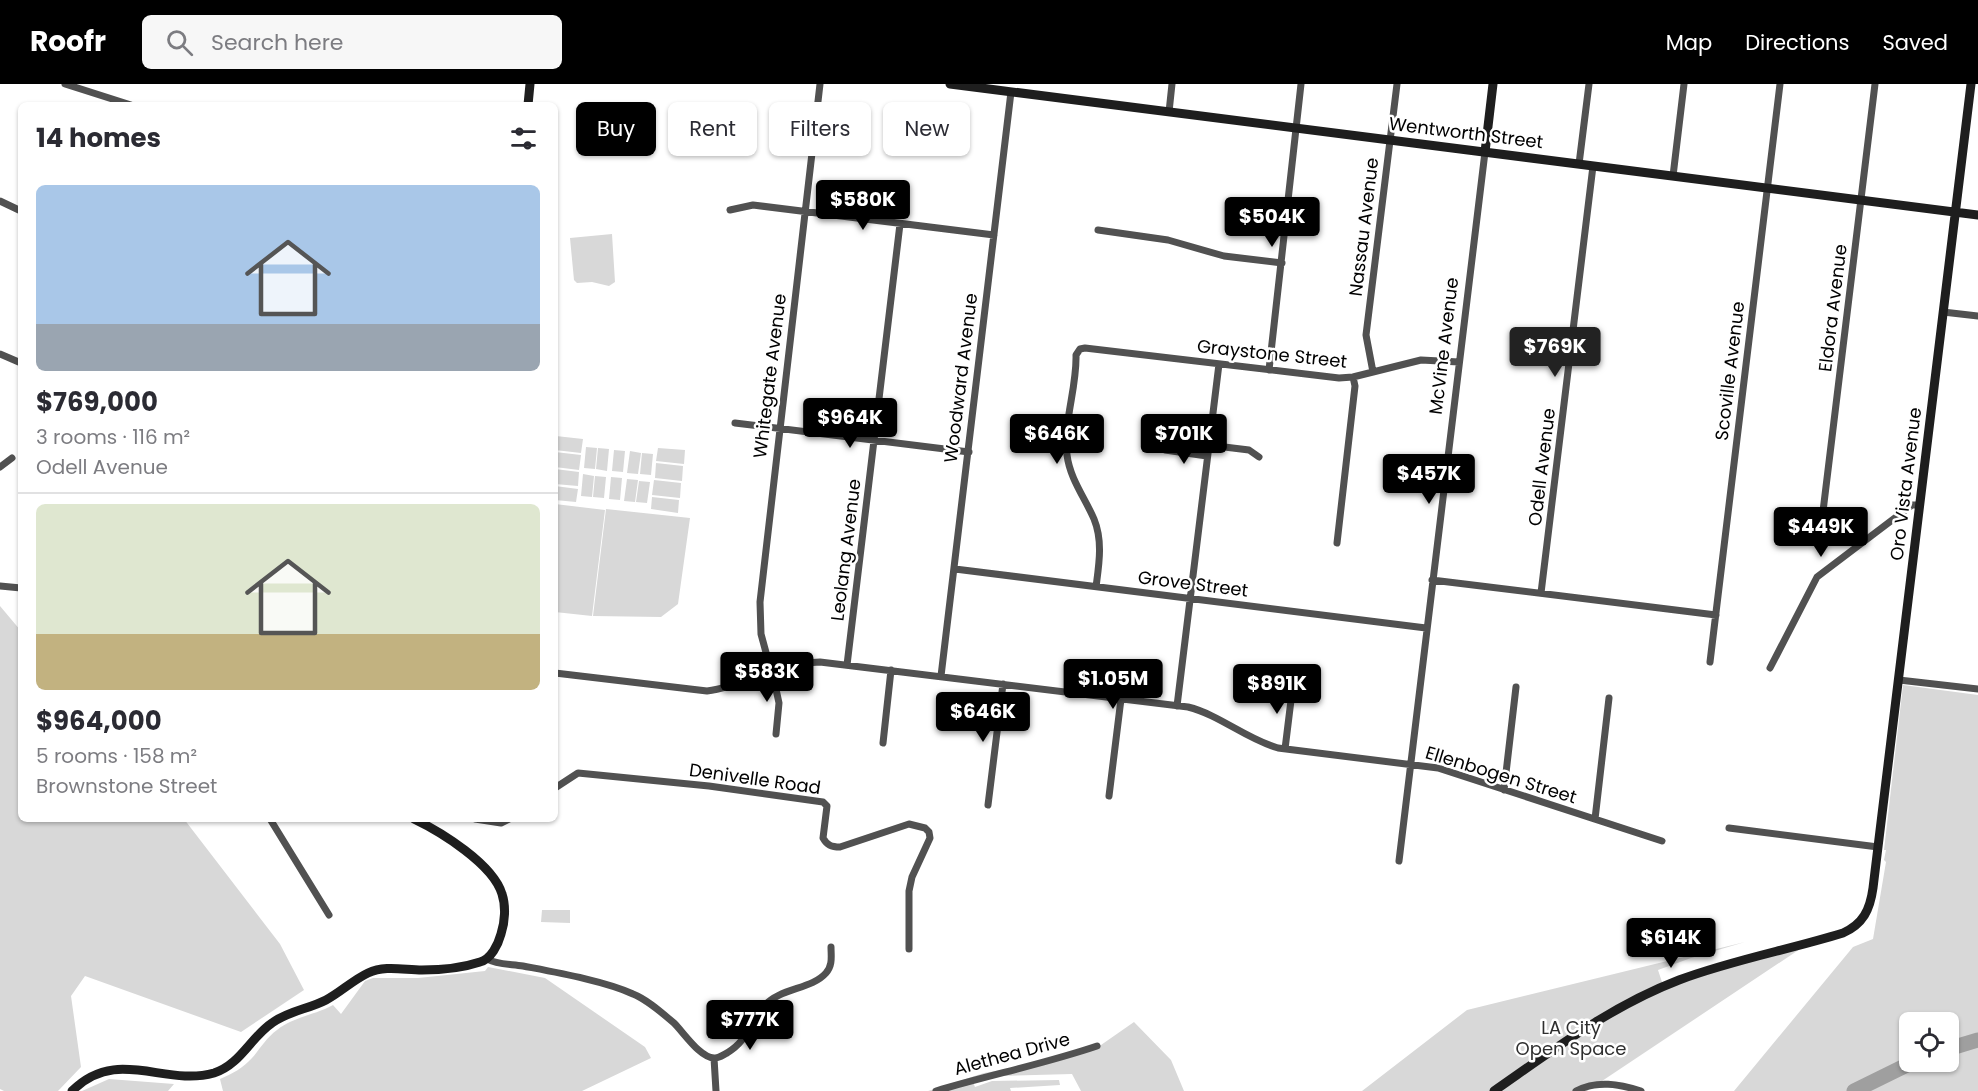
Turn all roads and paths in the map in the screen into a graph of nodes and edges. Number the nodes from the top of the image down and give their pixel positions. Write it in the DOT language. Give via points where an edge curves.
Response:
graph roads {
  1 [pos="65,84"];
  2 [pos="530,84"];
  3 [pos="820,84"];
  4 [pos="950,84"];
  5 [pos="1172,84"];
  6 [pos="1301,84"];
  7 [pos="1397,84"];
  8 [pos="1493,84"];
  9 [pos="1589,84"];
  10 [pos="1684,84"];
  11 [pos="1780,84"];
  12 [pos="1875,84"];
  13 [pos="1971,84"];
  14 [pos="1011,88"];
  15 [pos="122,102"];
  16 [pos="528,102"];
  17 [pos="1169,112"];
  18 [pos="1296,128"];
  19 [pos="1390,140"];
  20 [pos="1485,152"];
  21 [pos="1579,164"];
  22 [pos="1593,166"];
  23 [pos="1673,176"];
  24 [pos="1767,187"];
  25 [pos="1861,199"];
  26 [pos="1,205"];
  27 [pos="730,210"];
  28 [pos="18,211"];
  29 [pos="805,211"];
  30 [pos="1955,212"];
  31 [pos="1978,215"];
  32 [pos="900,224"];
  33 [pos="1098,230"];
  34 [pos="994,235"];
  35 [pos="1282,263"];
  36 [pos="1943,312"];
  37 [pos="1978,316"];
  38 [pos="0,354"];
  39 [pos="18,362"];
  40 [pos="1459,362"];
  41 [pos="1219,364"];
  42 [pos="1269,370"];
  43 [pos="1373,372"];
  44 [pos="1353,377"];
  45 [pos="735,423"];
  46 [pos="779,428"];
  47 [pos="874,440"];
  48 [pos="1208,445"];
  49 [pos="1164,450"];
  50 [pos="969,452"];
  51 [pos="1207,456"];
  52 [pos="1259,457"];
  53 [pos="12,458"];
  54 [pos="0,467"];
  55 [pos="1920,506"];
  56 [pos="1820,536"];
  57 [pos="1337,543"];
  58 [pos="955,569"];
  59 [pos="1432,580"];
  60 [pos="0,586"];
  61 [pos="1096,587"];
  62 [pos="18,588"];
  63 [pos="1541,593"];
  64 [pos="1191,598"];
  65 [pos="1716,615"];
  66 [pos="1426,628"];
  67 [pos="1710,662"];
  68 [pos="847,664"];
  69 [pos="1770,668"];
  70 [pos="891,670"];
  71 [pos="771,671"];
  72 [pos="558,673"];
  73 [pos="941,676"];
  74 [pos="1899,680"];
  75 [pos="1003,684"];
  76 [pos="1293,684"];
  77 [pos="1516,687"];
  78 [pos="1978,689"];
  79 [pos="1610,698"];
  80 [pos="1121,699"];
  81 [pos="1178,706"];
  82 [pos="776,734"];
  83 [pos="882,743"];
  84 [pos="1285,749"];
  85 [pos="1410,764"];
  86 [pos="558,786"];
  87 [pos="1504,790"];
  88 [pos="1109,796"];
  89 [pos="988,805"];
  90 [pos="1595,819"];
  91 [pos="272,822"];
  92 [pos="419,822"];
  93 [pos="1729,828"];
  94 [pos="1662,842"];
  95 [pos="1878,847"];
  96 [pos="1399,861"];
  97 [pos="329,915"];
  98 [pos="831,947"];
  99 [pos="909,949"];
  100 [pos="487,958"];
  101 [pos="1097,1046"];
  102 [pos="714,1058"];
  103 [pos="72,1091"];
  104 [pos="716,1091"];
  105 [pos="936,1091"];
  106 [pos="1494,1091"];
  107 [pos="1576,1091"];
  108 [pos="1641,1091"];
  1 -- 15 [label="street"];
  2 -- 16 [label="street"];
  3 -- 29 [label="street, Whitegate Avenue"];
  4 -- 14 [label="street, Wentworth Street"];
  5 -- 17 [label="street"];
  6 -- 18 [label="street"];
  7 -- 19 [label="street, Nassau Avenue"];
  8 -- 20 [label="street, McVine Avenue"];
  9 -- 21 [label="street"];
  10 -- 23 [label="street"];
  11 -- 24 [label="street, Scoville Avenue"];
  12 -- 25 [label="street, Eldora Avenue"];
  13 -- 30 [label="street, Oro Vista Avenue"];
  14 -- 17 [label="street, Wentworth Street"];
  14 -- 34 [label="street, Woodward Avenue"];
  17 -- 18 [label="street, Wentworth Street"];
  18 -- 19 [label="street, Wentworth Street"];
  18 -- 35 [label="street"];
  19 -- 20 [label="street, Wentworth Street"];
  19 -- 43 [label="street, Nassau Avenue" via="1366,335"];
  20 -- 21 [label="street, Wentworth Street"];
  20 -- 40 [label="street, McVine Avenue"];
  21 -- 22 [label="street, Wentworth Street"];
  22 -- 23 [label="street, Wentworth Street"];
  22 -- 63 [label="street, Odell Avenue"];
  23 -- 24 [label="street, Wentworth Street"];
  24 -- 25 [label="street, Wentworth Street"];
  24 -- 65 [label="street, Scoville Avenue"];
  25 -- 30 [label="street, Wentworth Street"];
  25 -- 56 [label="street, Eldora Avenue"];
  26 -- 28 [label="street"];
  27 -- 29 [label="street" via="753,205"];
  29 -- 32 [label="street"];
  29 -- 46 [label="street, Whitegate Avenue"];
  30 -- 31 [label="street, Wentworth Street"];
  30 -- 36 [label="street, Oro Vista Avenue"];
  32 -- 34 [label="street"];
  32 -- 47 [label="street, Leolang Avenue"];
  33 -- 35 [label="street" via="1168,240 1224,256"];
  34 -- 50 [label="street, Woodward Avenue"];
  35 -- 42 [label="street"];
  36 -- 37 [label="street"];
  36 -- 55 [label="street, Oro Vista Avenue"];
  38 -- 39 [label="street"];
  40 -- 43 [label="street, Graystone Street" via="1421,360"];
  40 -- 59 [label="street, McVine Avenue"];
  41 -- 42 [label="street, Graystone Street"];
  41 -- 48 [label="street"];
  41 -- 61 [label="street, Graystone Street" via="1085,348 1076,355 1067,456 1097,529 1100,559"];
  42 -- 44 [label="street, Graystone Street"];
  43 -- 44 [label="street, Graystone Street"];
  44 -- 57 [label="street"];
  45 -- 46 [label="street"];
  46 -- 47 [label="street"];
  46 -- 71 [label="street, Whitegate Avenue" via="760,602 761,634"];
  47 -- 50 [label="street"];
  47 -- 68 [label="street, Leolang Avenue"];
  48 -- 51 [label="street"];
  48 -- 52 [label="street" via="1250,450"];
  49 -- 51 [label="street"];
  50 -- 58 [label="street, Woodward Avenue"];
  51 -- 64 [label="street"];
  53 -- 54 [label="street"];
  55 -- 69 [label="street" via="1906,509 1817,577"];
  55 -- 74 [label="street, Oro Vista Avenue"];
  58 -- 61 [label="street, Grove Street"];
  58 -- 73 [label="street, Woodward Avenue"];
  59 -- 63 [label="street"];
  59 -- 66 [label="street, McVine Avenue"];
  60 -- 62 [label="street"];
  61 -- 64 [label="street, Grove Street"];
  63 -- 65 [label="street"];
  64 -- 66 [label="street, Grove Street"];
  64 -- 81 [label="street"];
  65 -- 67 [label="street, Scoville Avenue"];
  66 -- 85 [label="street, McVine Avenue"];
  68 -- 70 [label="street, Ellenbogen Street"];
  68 -- 71 [label="street, Ellenbogen Street" via="808,662"];
  70 -- 73 [label="street, Ellenbogen Street"];
  70 -- 83 [label="street"];
  71 -- 72 [label="street, Ellenbogen Street" via="730,687 707,691"];
  71 -- 82 [label="street, Whitegate Avenue" via="779,703"];
  73 -- 75 [label="street, Ellenbogen Street"];
  74 -- 78 [label="street"];
  74 -- 95 [label="street, Oro Vista Avenue"];
  75 -- 80 [label="street, Ellenbogen Street"];
  75 -- 89 [label="street"];
  76 -- 84 [label="street"];
  77 -- 87 [label="street"];
  79 -- 90 [label="street"];
  80 -- 81 [label="street, Ellenbogen Street"];
  80 -- 88 [label="street"];
  81 -- 84 [label="street, Ellenbogen Street" via="1208,714 1261,742"];
  84 -- 85 [label="street, Ellenbogen Street"];
  85 -- 87 [label="street, Ellenbogen Street" via="1438,768"];
  85 -- 96 [label="street, McVine Avenue"];
  86 -- 99 [label="street, Denivelle Road" via="578,773 823,802 828,812 823,838 833,847 909,824 925,828 930,838 909,891"];
  87 -- 90 [label="street, Ellenbogen Street"];
  90 -- 94 [label="street, Ellenbogen Street"];
  91 -- 97 [label="street"];
  92 -- 100 [label="street" via="455,842 495,880 502,892 501,933"];
  93 -- 95 [label="street"];
  95 -- 106 [label="street, Oro Vista Avenue" via="1871,902 1850,930 1709,970 1648,993 1599,1018"];
  98 -- 102 [label="street" via="831,963 822,977 770,1000 737,1046"];
  100 -- 102 [label="street" via="634,994 675,1024 703,1054"];
  100 -- 103 [label="street" via="433,970 392,968 367,973 329,998 273,1022 240,1056 215,1072 192,1076 117,1069 90,1077"];
  101 -- 105 [label="street, Alethea Drive"];
  102 -- 104 [label="street"];
  107 -- 108 [label="street" via="1600,1084"];
}
